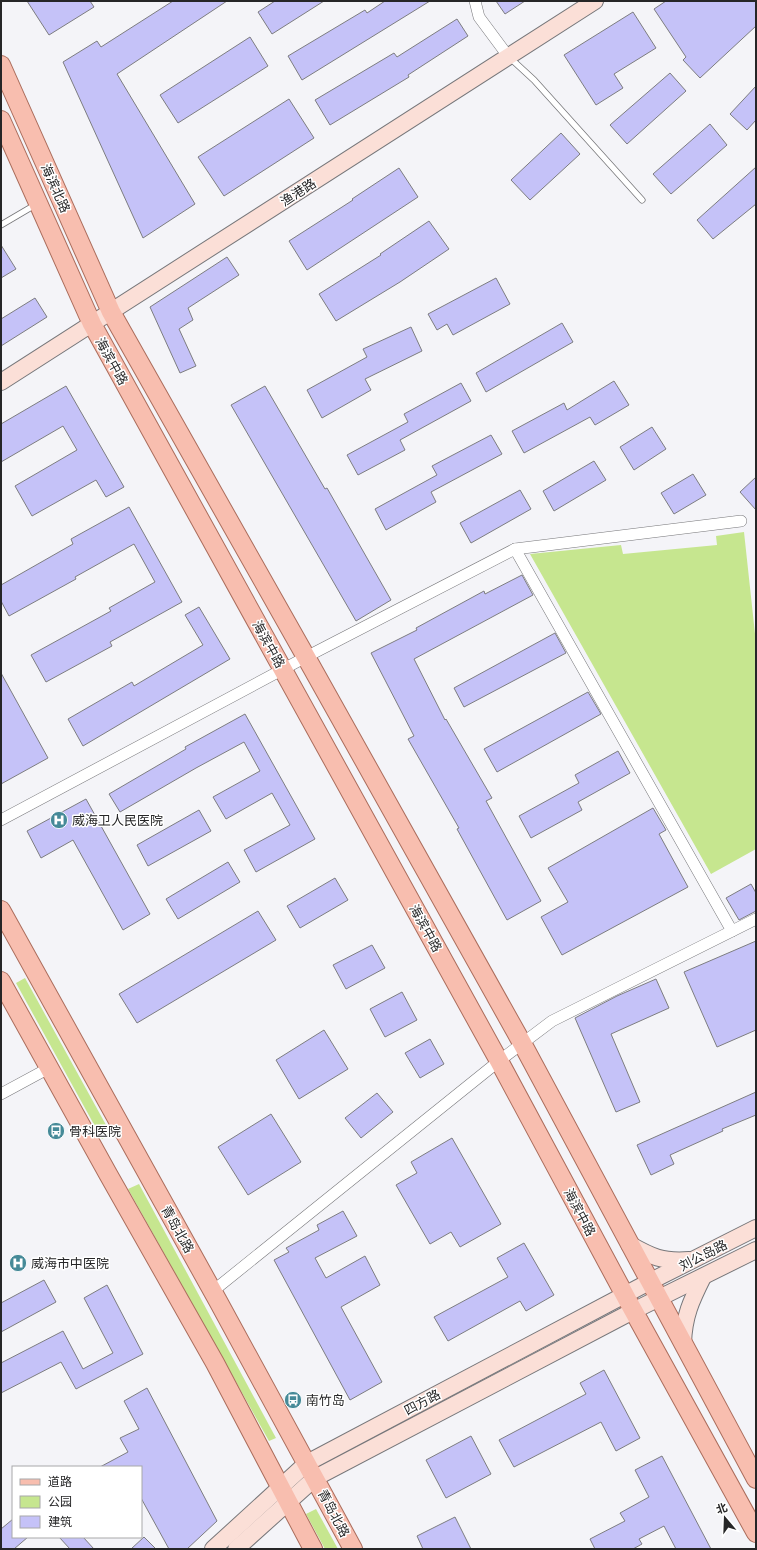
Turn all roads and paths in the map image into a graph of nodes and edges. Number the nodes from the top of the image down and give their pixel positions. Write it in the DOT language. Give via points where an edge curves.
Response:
graph roads {
  1 [pos="475,1"];
  2 [pos="595,1"];
  3 [pos="508,56"];
  4 [pos="1,65"];
  5 [pos="1,120"];
  6 [pos="642,200"];
  7 [pos="38,204"];
  8 [pos="1,225"];
  9 [pos="111,312"];
  10 [pos="92,324"];
  11 [pos="1,382"];
  12 [pos="741,521"];
  13 [pos="515,549"];
  14 [pos="306,657"];
  15 [pos="283,669"];
  16 [pos="1,820"];
  17 [pos="1,910"];
  18 [pos="756,919"];
  19 [pos="732,930"];
  20 [pos="1,981"];
  21 [pos="522,1043"];
  22 [pos="499,1060"];
  23 [pos="49,1068"];
  24 [pos="1,1094"];
  25 [pos="756,1228"];
  26 [pos="629,1244"];
  27 [pos="756,1250"];
  28 [pos="694,1260"];
  29 [pos="703,1276"];
  30 [pos="649,1282"];
  31 [pos="213,1291"];
  32 [pos="625,1295"];
  33 [pos="659,1299"];
  34 [pos="633,1311"];
  35 [pos="682,1343"];
  36 [pos="311,1471"];
  37 [pos="756,1479"];
  38 [pos="284,1495"];
  39 [pos="756,1533"];
  40 [pos="213,1549"];
  41 [pos="236,1549"];
  42 [pos="313,1549"];
  43 [pos="353,1549"];
  1 -- 3 [label="street" via="479,17"];
  2 -- 3 [label="main road, 渔港路"];
  3 -- 6 [label="lane" via="534,80"];
  3 -- 9 [label="main road, 渔港路"];
  4 -- 9 [label="main road, 海滨北路"];
  5 -- 7 [label="main road, 海滨北路"];
  7 -- 8 [label="lane"];
  7 -- 10 [label="main road, 海滨北路"];
  9 -- 10 [label="main road, 渔港路"];
  9 -- 14 [label="main road, 海滨中路"];
  10 -- 11 [label="main road, 渔港路"];
  10 -- 15 [label="main road, 海滨中路"];
  12 -- 13 [label="street"];
  13 -- 14 [label="street"];
  13 -- 19 [label="street"];
  14 -- 15 [label="street"];
  14 -- 21 [label="main road, 海滨中路"];
  15 -- 16 [label="street"];
  15 -- 22 [label="main road, 海滨中路"];
  17 -- 31 [label="main road, 青岛北路"];
  18 -- 19 [label="street"];
  19 -- 21 [label="street" via="552,1020"];
  20 -- 23 [label="main road"];
  21 -- 22 [label="street"];
  21 -- 26 [label="main road, 海滨中路"];
  22 -- 31 [label="street"];
  22 -- 32 [label="main road, 海滨中路"];
  23 -- 24 [label="street"];
  23 -- 38 [label="main road" via="215,1363"];
  25 -- 28 [label="main road, 刘公岛路"];
  26 -- 28 [label="main road" via="652,1257 672,1261"];
  26 -- 30 [label="main road, 海滨中路"];
  27 -- 29 [label="main road, 刘公岛路"];
  28 -- 30 [label="main road, 刘公岛路"];
  29 -- 33 [label="main road, 刘公岛路"];
  29 -- 35 [label="main road" via="688,1309"];
  30 -- 32 [label="main road, 四方路"];
  30 -- 33 [label="main road, 海滨中路"];
  31 -- 36 [label="main road, 青岛北路"];
  32 -- 34 [label="main road, 海滨中路"];
  32 -- 36 [label="main road, 四方路"];
  33 -- 34 [label="main road, 四方路"];
  33 -- 35 [label="main road, 海滨中路"];
  34 -- 36 [label="main road, 四方路"];
  34 -- 39 [label="main road, 海滨中路"];
  35 -- 37 [label="main road, 海滨中路"];
  36 -- 38 [label="main road, 四方路"];
  36 -- 43 [label="main road, 青岛北路"];
  38 -- 40 [label="main road, 四方路"];
  38 -- 41 [label="main road, 四方路"];
  38 -- 42 [label="main road"];
}
